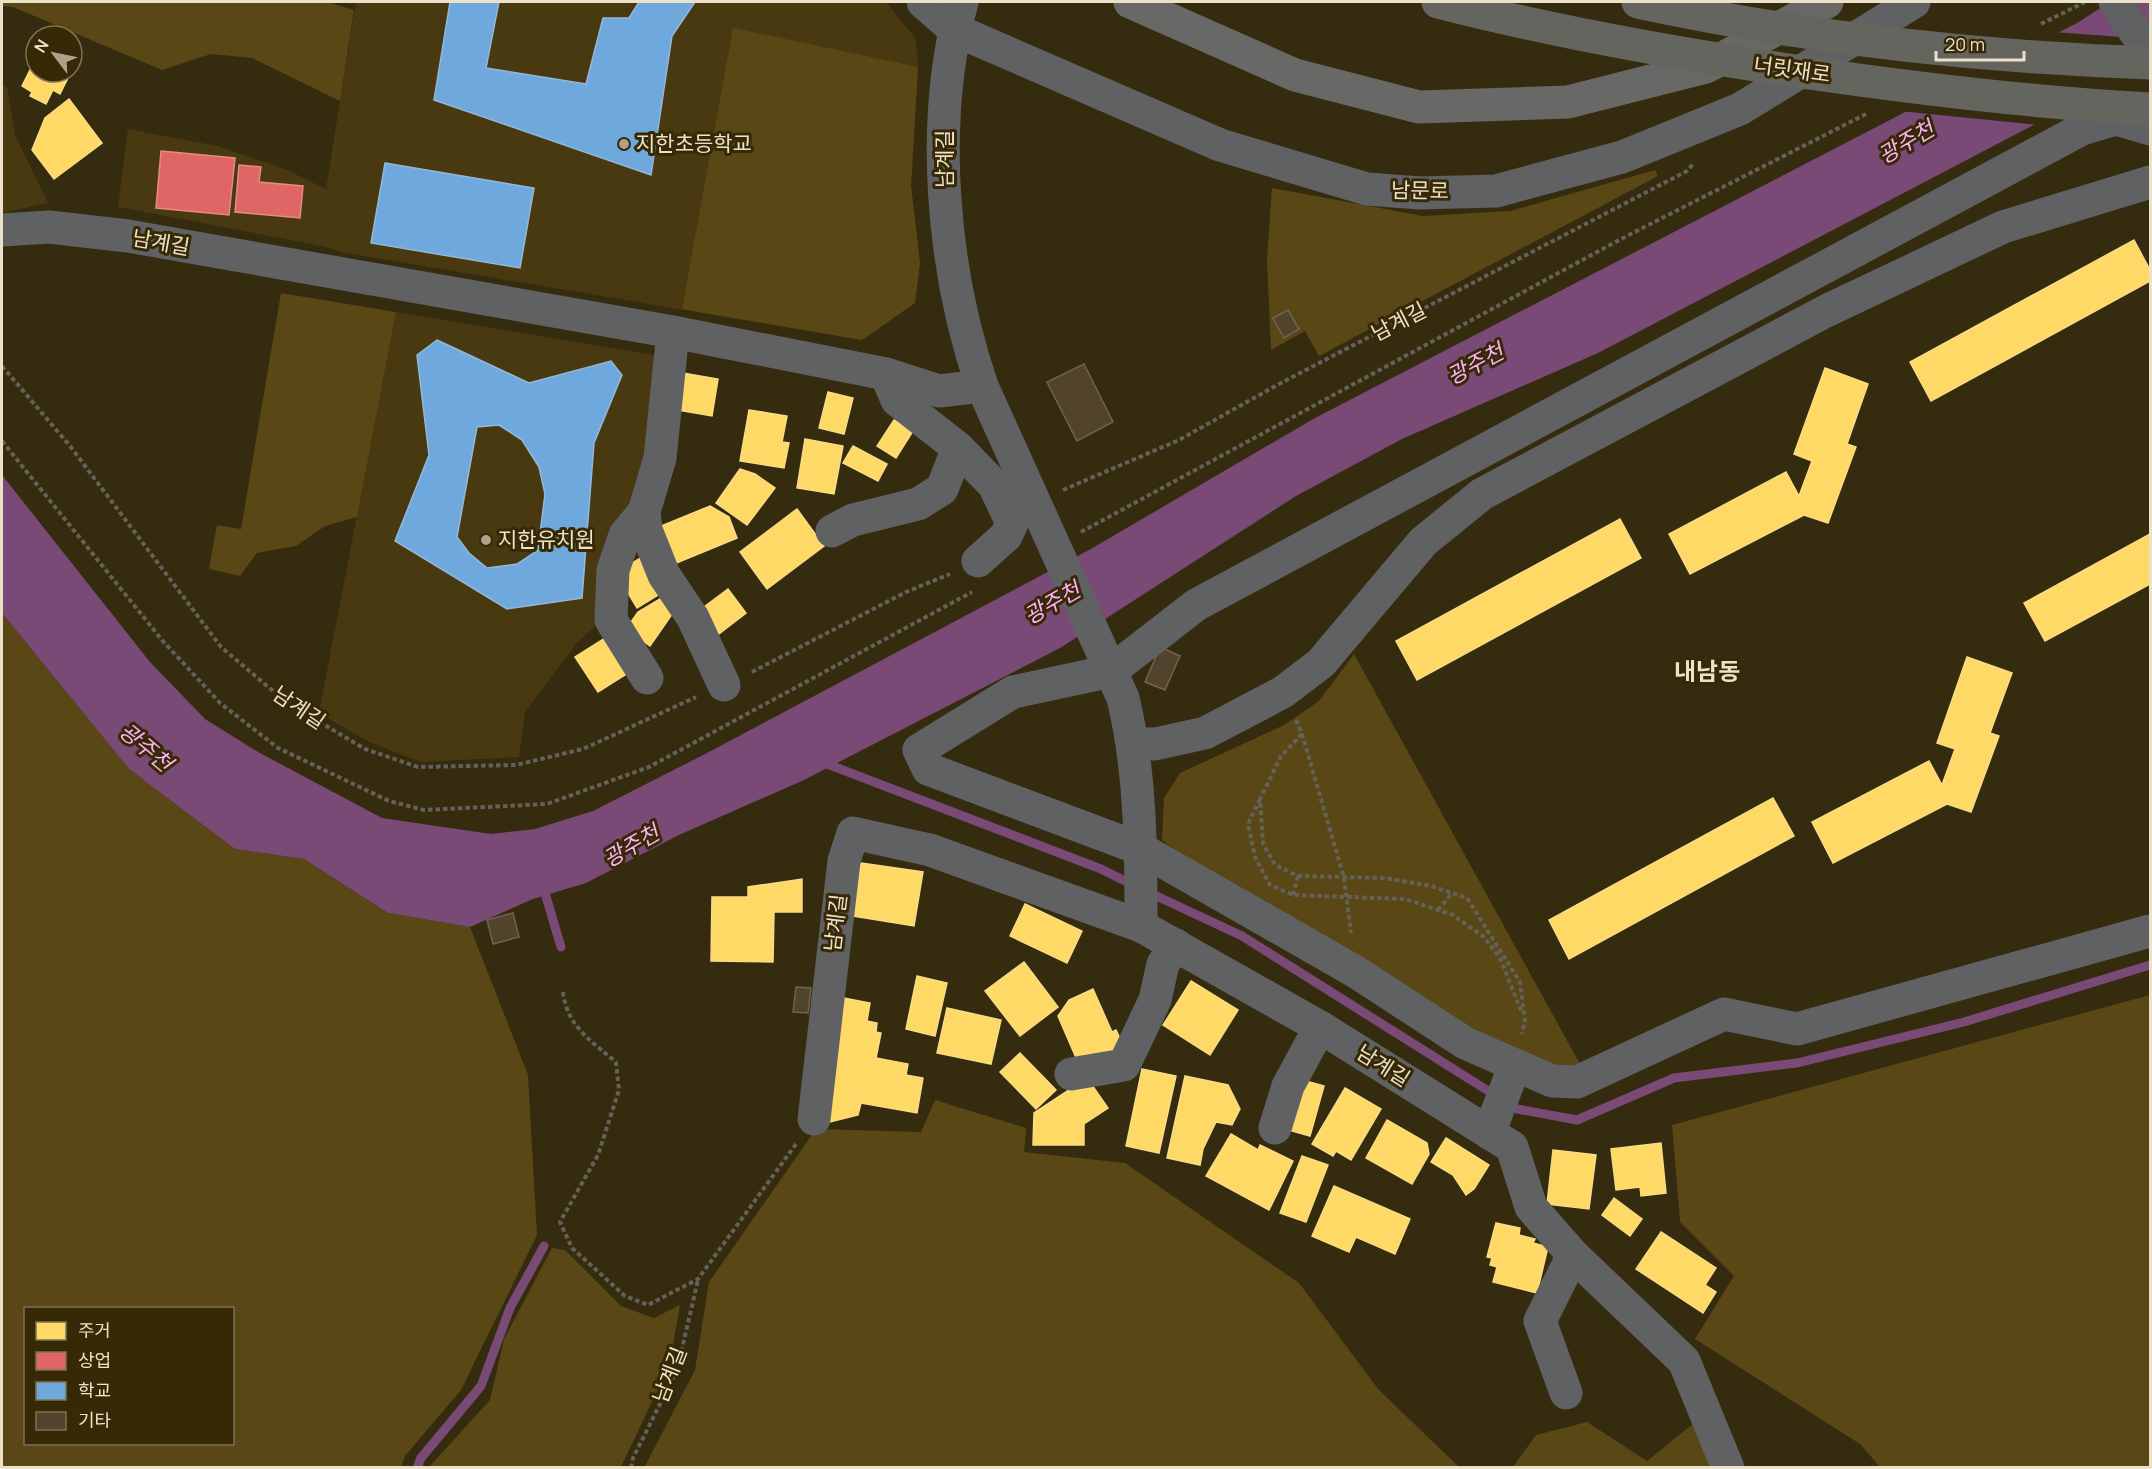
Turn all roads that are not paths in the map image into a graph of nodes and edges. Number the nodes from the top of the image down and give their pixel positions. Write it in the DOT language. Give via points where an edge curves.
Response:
graph roads {
  1 [pos="922,2"];
  2 [pos="1130,2"];
  3 [pos="1638,2"];
  4 [pos="1827,2"];
  5 [pos="1914,2"];
  6 [pos="2115,2"];
  7 [pos="1445,3"];
  8 [pos="958,16"];
  9 [pos="2151,54"];
  10 [pos="2151,63"];
  11 [pos="2151,109"];
  12 [pos="2151,129"];
  13 [pos="2151,182"];
  14 [pos="2,230"];
  15 [pos="674,332"];
  16 [pos="886,374"];
  17 [pos="982,386"];
  18 [pos="958,448"];
  19 [pos="644,512"];
  20 [pos="832,531"];
  21 [pos="978,561"];
  22 [pos="1109,663"];
  23 [pos="647,678"];
  24 [pos="724,685"];
  25 [pos="1134,744"];
  26 [pos="1141,858"];
  27 [pos="1141,918"];
  28 [pos="2151,931"];
  29 [pos="1176,945"];
  30 [pos="1320,1027"];
  31 [pos="1514,1068"];
  32 [pos="1071,1074"];
  33 [pos="814,1119"];
  34 [pos="1493,1123"];
  35 [pos="1275,1128"];
  36 [pos="1573,1255"];
  37 [pos="1566,1393"];
  38 [pos="1728,1467"];
  1 -- 8 [label="street, 남문로"];
  2 -- 4 [label="main road" via="1295,75 1419,107 1568,102 1683,73 1706,67"];
  3 -- 10 [label="highway, 너릿재로" via="1813,33 1977,53"];
  5 -- 8 [label="street, 남문로" via="1740,109 1622,157 1496,190 1420,193 1367,189 1220,145"];
  6 -- 9 [label="street"];
  7 -- 11 [label="highway, 너릿재로" via="1594,39 1756,65 1936,91"];
  8 -- 17 [label="street, 남계길" via="944,134 944,185 947,227 970,351"];
  12 -- 22 [label="street" via="2116,119 2082,129 1196,605"];
  13 -- 25 [label="street" via="2003,227 1826,311 1482,494 1423,542 1321,663 1283,692 1205,733 1155,744"];
  14 -- 15 [label="street, 남계길" via="49,227 128,237"];
  15 -- 16 [label="street, 남계길"];
  15 -- 19 [label="street" via="660,458"];
  16 -- 17 [label="street, 남계길" via="939,391"];
  16 -- 18 [label="street" via="897,400"];
  17 -- 22 [label="street, 남계길"];
  18 -- 20 [label="street" via="942,489 918,504 853,520"];
  18 -- 21 [label="street" via="994,485 1012,523 1006,536"];
  19 -- 23 [label="street" via="626,535 613,570 610,620"];
  19 -- 24 [label="street" via="652,550 693,618"];
  22 -- 25 [label="street, 남계길" via="1123,698"];
  22 -- 26 [label="street" via="1012,692 919,750 928,770"];
  25 -- 26 [label="street, 남계길"];
  26 -- 27 [label="street, 남계길"];
  26 -- 31 [label="street" via="1356,972 1465,1043"];
  27 -- 29 [label="street, 남계길"];
  27 -- 33 [label="street, 남계길" via="930,850 853,833 844,861"];
  28 -- 31 [label="street" via="1797,1029 1724,1014 1577,1082 1552,1082"];
  29 -- 30 [label="street, 남계길"];
  29 -- 32 [label="street" via="1163,964 1155,1000 1124,1065"];
  30 -- 34 [label="street, 남계길"];
  30 -- 35 [label="street" via="1288,1086"];
  31 -- 34 [label="street"];
  34 -- 36 [label="street, 남계길" via="1512,1147 1531,1207"];
  36 -- 37 [label="street" via="1540,1321"];
  36 -- 38 [label="street, 남계길" via="1684,1361"];
}
